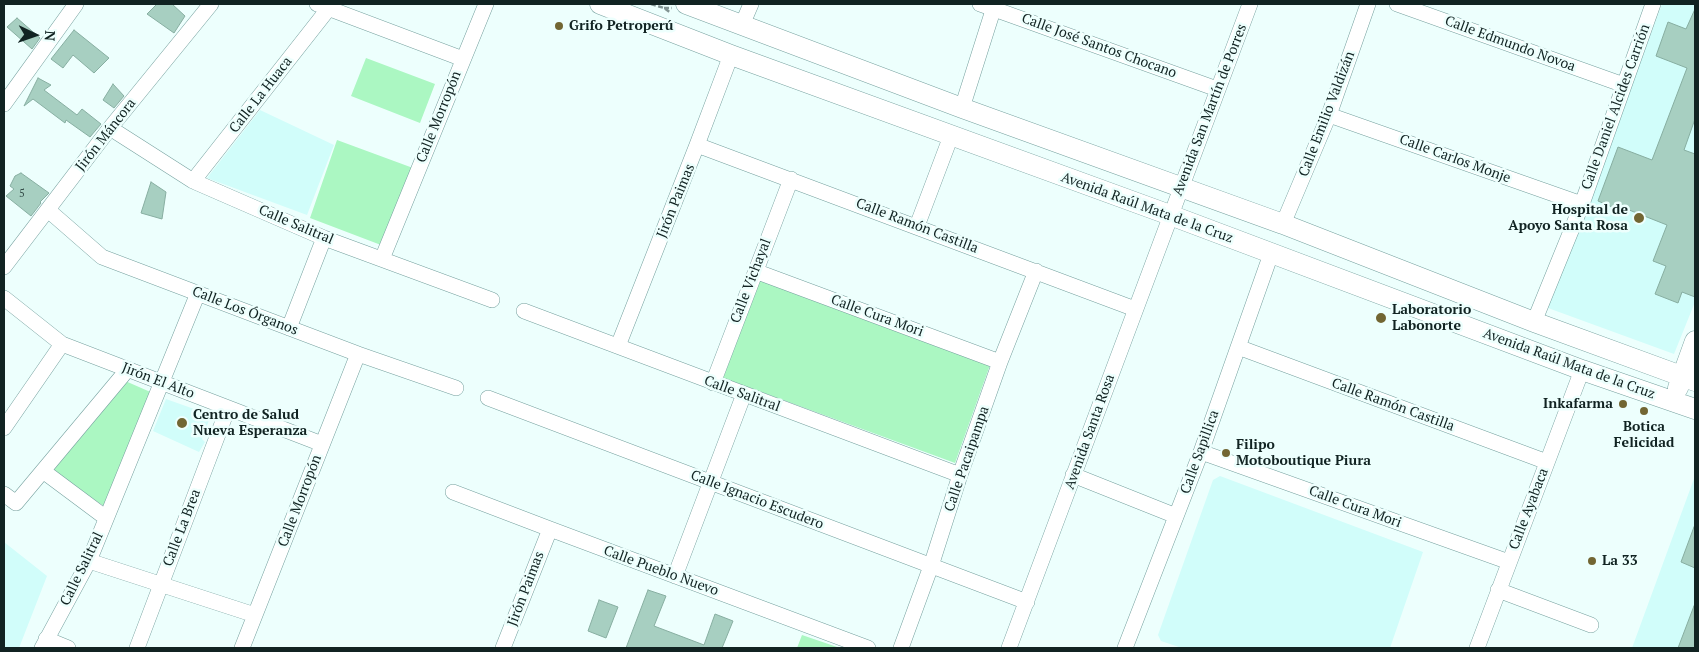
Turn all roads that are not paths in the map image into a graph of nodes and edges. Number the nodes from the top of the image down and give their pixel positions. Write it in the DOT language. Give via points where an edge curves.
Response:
graph roads {
  1 [pos="76,4"];
  2 [pos="486,4"];
  3 [pos="686,4"];
  4 [pos="751,4"];
  5 [pos="1250,4"];
  6 [pos="1368,4"];
  7 [pos="1397,4"];
  8 [pos="1653,4"];
  9 [pos="605,5"];
  10 [pos="989,5"];
  11 [pos="203,6"];
  12 [pos="323,6"];
  13 [pos="645,9"];
  14 [pos="742,25"];
  15 [pos="731,55"];
  16 [pos="463,59"];
  17 [pos="1624,85"];
  18 [pos="1217,89"];
  19 [pos="4,104"];
  20 [pos="962,108"];
  21 [pos="1329,114"];
  22 [pos="110,128"];
  23 [pos="951,136"];
  24 [pos="697,145"];
  25 [pos="791,180"];
  26 [pos="193,181"];
  27 [pos="1181,188"];
  28 [pos="1582,204"];
  29 [pos="48,210"];
  30 [pos="1170,215"];
  31 [pos="1284,224"];
  32 [pos="917,226"];
  33 [pos="324,238"];
  34 [pos="1271,254"];
  35 [pos="382,259"];
  36 [pos="4,267"];
  37 [pos="755,271"];
  38 [pos="1036,271"];
  39 [pos="198,293"];
  40 [pos="4,298"];
  41 [pos="492,300"];
  42 [pos="1135,309"];
  43 [pos="524,311"];
  44 [pos="1534,322"];
  45 [pos="289,328"];
  46 [pos="1695,340"];
  47 [pos="62,344"];
  48 [pos="618,346"];
  49 [pos="1238,347"];
  50 [pos="358,354"];
  51 [pos="1000,362"];
  52 [pos="128,369"];
  53 [pos="1582,370"];
  54 [pos="1689,378"];
  55 [pos="163,382"];
  56 [pos="712,383"];
  57 [pos="456,388"];
  58 [pos="744,394"];
  59 [pos="488,398"];
  60 [pos="1673,402"];
  61 [pos="228,408"];
  62 [pos="1695,409"];
  63 [pos="4,428"];
  64 [pos="322,444"];
  65 [pos="1201,452"];
  66 [pos="1547,462"];
  67 [pos="43,471"];
  68 [pos="960,475"];
  69 [pos="1073,475"];
  70 [pos="711,482"];
  71 [pos="454,492"];
  72 [pos="4,494"];
  73 [pos="1176,516"];
  74 [pos="106,518"];
  75 [pos="550,529"];
  76 [pos="89,561"];
  77 [pos="1509,562"];
  78 [pos="931,566"];
  79 [pos="675,576"];
  80 [pos="160,585"];
  81 [pos="1498,590"];
  82 [pos="1026,602"];
  83 [pos="255,615"];
  84 [pos="1591,624"];
  85 [pos="44,644"];
  86 [pos="68,648"];
  87 [pos="137,648"];
  88 [pos="242,648"];
  89 [pos="503,648"];
  90 [pos="868,648"];
  91 [pos="901,648"];
  92 [pos="1009,648"];
  93 [pos="1125,648"];
  94 [pos="1477,648"];
  1 -- 19 [label="street"];
  2 -- 16 [label="street, Calle Morropón"];
  3 -- 14 [label="main road, Avenida Raúl Mata de la Cruz"];
  4 -- 14 [label="street"];
  5 -- 18 [label="street, Avenida San Martín de Porres"];
  6 -- 21 [label="street, Calle Emilio Valdizán"];
  7 -- 17 [label="street, Calle Edmundo Novoa"];
  8 -- 17 [label="street, Calle Daniel Alcides Carrión"];
  9 -- 13 [label="main road, Avenida Raúl Mata de la Cruz"];
  10 -- 18 [label="street, Calle José Santos Chocano"];
  10 -- 20 [label="street"];
  11 -- 22 [label="street, Jirón Máncora"];
  12 -- 16 [label="street"];
  12 -- 26 [label="street, Calle La Huaca"];
  13 -- 15 [label="main road, Avenida Raúl Mata de la Cruz"];
  14 -- 20 [label="main road, Avenida Raúl Mata de la Cruz"];
  15 -- 23 [label="main road, Avenida Raúl Mata de la Cruz"];
  15 -- 24 [label="street, Jirón Paimas"];
  16 -- 35 [label="street, Calle Morropón"];
  17 -- 28 [label="street, Calle Daniel Alcides Carrión"];
  18 -- 27 [label="street, Avenida San Martín de Porres"];
  20 -- 27 [label="main road, Avenida Raúl Mata de la Cruz"];
  21 -- 28 [label="street, Calle Carlos Monje"];
  21 -- 31 [label="street, Calle Emilio Valdizán"];
  22 -- 26 [label="street, Calle Salitral"];
  22 -- 29 [label="street, Jirón Máncora"];
  23 -- 30 [label="main road, Avenida Raúl Mata de la Cruz"];
  23 -- 32 [label="street"];
  24 -- 25 [label="street, Calle Ramón Castilla"];
  24 -- 48 [label="street, Jirón Paimas"];
  25 -- 32 [label="street, Calle Ramón Castilla"];
  25 -- 37 [label="street, Calle Vichayal"];
  26 -- 33 [label="street, Calle Salitral"];
  27 -- 30 [label="street, Avenida San Martín de Porres"];
  27 -- 31 [label="main road, Avenida Raúl Mata de la Cruz"];
  28 -- 44 [label="street, Calle Daniel Alcides Carrión"];
  29 -- 36 [label="street, Jirón Máncora"];
  29 -- 39 [label="street, Calle Los Órganos" via="102,257"];
  30 -- 34 [label="main road, Avenida Raúl Mata de la Cruz"];
  30 -- 42 [label="street, Avenida Santa Rosa"];
  31 -- 44 [label="main road, Avenida Raúl Mata de la Cruz"];
  32 -- 38 [label="street, Calle Ramón Castilla"];
  33 -- 35 [label="street, Calle Salitral"];
  33 -- 45 [label="street"];
  34 -- 49 [label="street, Calle Sapillica"];
  34 -- 53 [label="main road, Avenida Raúl Mata de la Cruz"];
  35 -- 41 [label="street, Calle Salitral"];
  37 -- 51 [label="street, Calle Cura Mori"];
  37 -- 56 [label="street, Calle Vichayal"];
  38 -- 42 [label="street, Calle Ramón Castilla"];
  38 -- 51 [label="street, Calle Pacaipampa"];
  39 -- 45 [label="street, Calle Los Órganos"];
  39 -- 55 [label="street, Calle Salitral"];
  40 -- 47 [label="street, Jirón El Alto"];
  42 -- 69 [label="street, Avenida Santa Rosa"];
  43 -- 48 [label="street, Calle Salitral"];
  44 -- 54 [label="main road, Avenida Raúl Mata de la Cruz"];
  45 -- 50 [label="street, Calle Los Órganos"];
  46 -- 54 [label="main road"];
  47 -- 52 [label="street, Jirón El Alto"];
  47 -- 63 [label="street"];
  48 -- 56 [label="street, Calle Salitral"];
  49 -- 65 [label="street, Calle Sapillica"];
  49 -- 66 [label="street, Calle Ramón Castilla"];
  50 -- 57 [label="street, Calle Los Órganos"];
  50 -- 64 [label="street, Calle Morropón"];
  51 -- 68 [label="street, Calle Pacaipampa"];
  52 -- 55 [label="street, Jirón El Alto"];
  52 -- 67 [label="street"];
  53 -- 60 [label="main road, Avenida Raúl Mata de la Cruz"];
  53 -- 66 [label="street, Calle Ayabaca"];
  54 -- 60 [label="main road"];
  55 -- 61 [label="street, Jirón El Alto"];
  55 -- 74 [label="street, Calle Salitral"];
  56 -- 58 [label="street, Calle Salitral"];
  58 -- 68 [label="street, Calle Salitral"];
  58 -- 70 [label="street"];
  59 -- 70 [label="street, Calle Ignacio Escudero"];
  60 -- 62 [label="main road, Avenida Raúl Mata de la Cruz"];
  61 -- 64 [label="street, Jirón El Alto"];
  61 -- 80 [label="street, Calle La Brea"];
  64 -- 83 [label="street, Calle Morropón"];
  65 -- 73 [label="street, Calle Sapillica"];
  65 -- 77 [label="street, Calle Cura Mori"];
  66 -- 77 [label="street, Calle Ayabaca"];
  67 -- 72 [label="street" via="16,503"];
  67 -- 74 [label="street"];
  68 -- 78 [label="street, Calle Pacaipampa"];
  69 -- 73 [label="street"];
  69 -- 82 [label="street, Avenida Santa Rosa"];
  70 -- 78 [label="street, Calle Ignacio Escudero"];
  70 -- 79 [label="street"];
  71 -- 75 [label="street, Calle Pueblo Nuevo"];
  73 -- 93 [label="street, Calle Sapillica"];
  74 -- 76 [label="street, Calle Salitral"];
  75 -- 79 [label="street, Calle Pueblo Nuevo"];
  75 -- 89 [label="street, Jirón Paimas"];
  76 -- 80 [label="street"];
  76 -- 85 [label="street, Calle Salitral"];
  77 -- 81 [label="street, Calle Ayabaca"];
  78 -- 82 [label="street, Calle Ignacio Escudero"];
  78 -- 91 [label="street, Calle Pacaipampa"];
  79 -- 90 [label="street, Calle Pueblo Nuevo"];
  80 -- 83 [label="street"];
  80 -- 87 [label="street, Calle La Brea"];
  81 -- 84 [label="street"];
  81 -- 94 [label="street, Calle Ayabaca"];
  82 -- 92 [label="street, Avenida Santa Rosa"];
  83 -- 88 [label="street, Calle Morropón"];
  85 -- 86 [label="street"];
}
